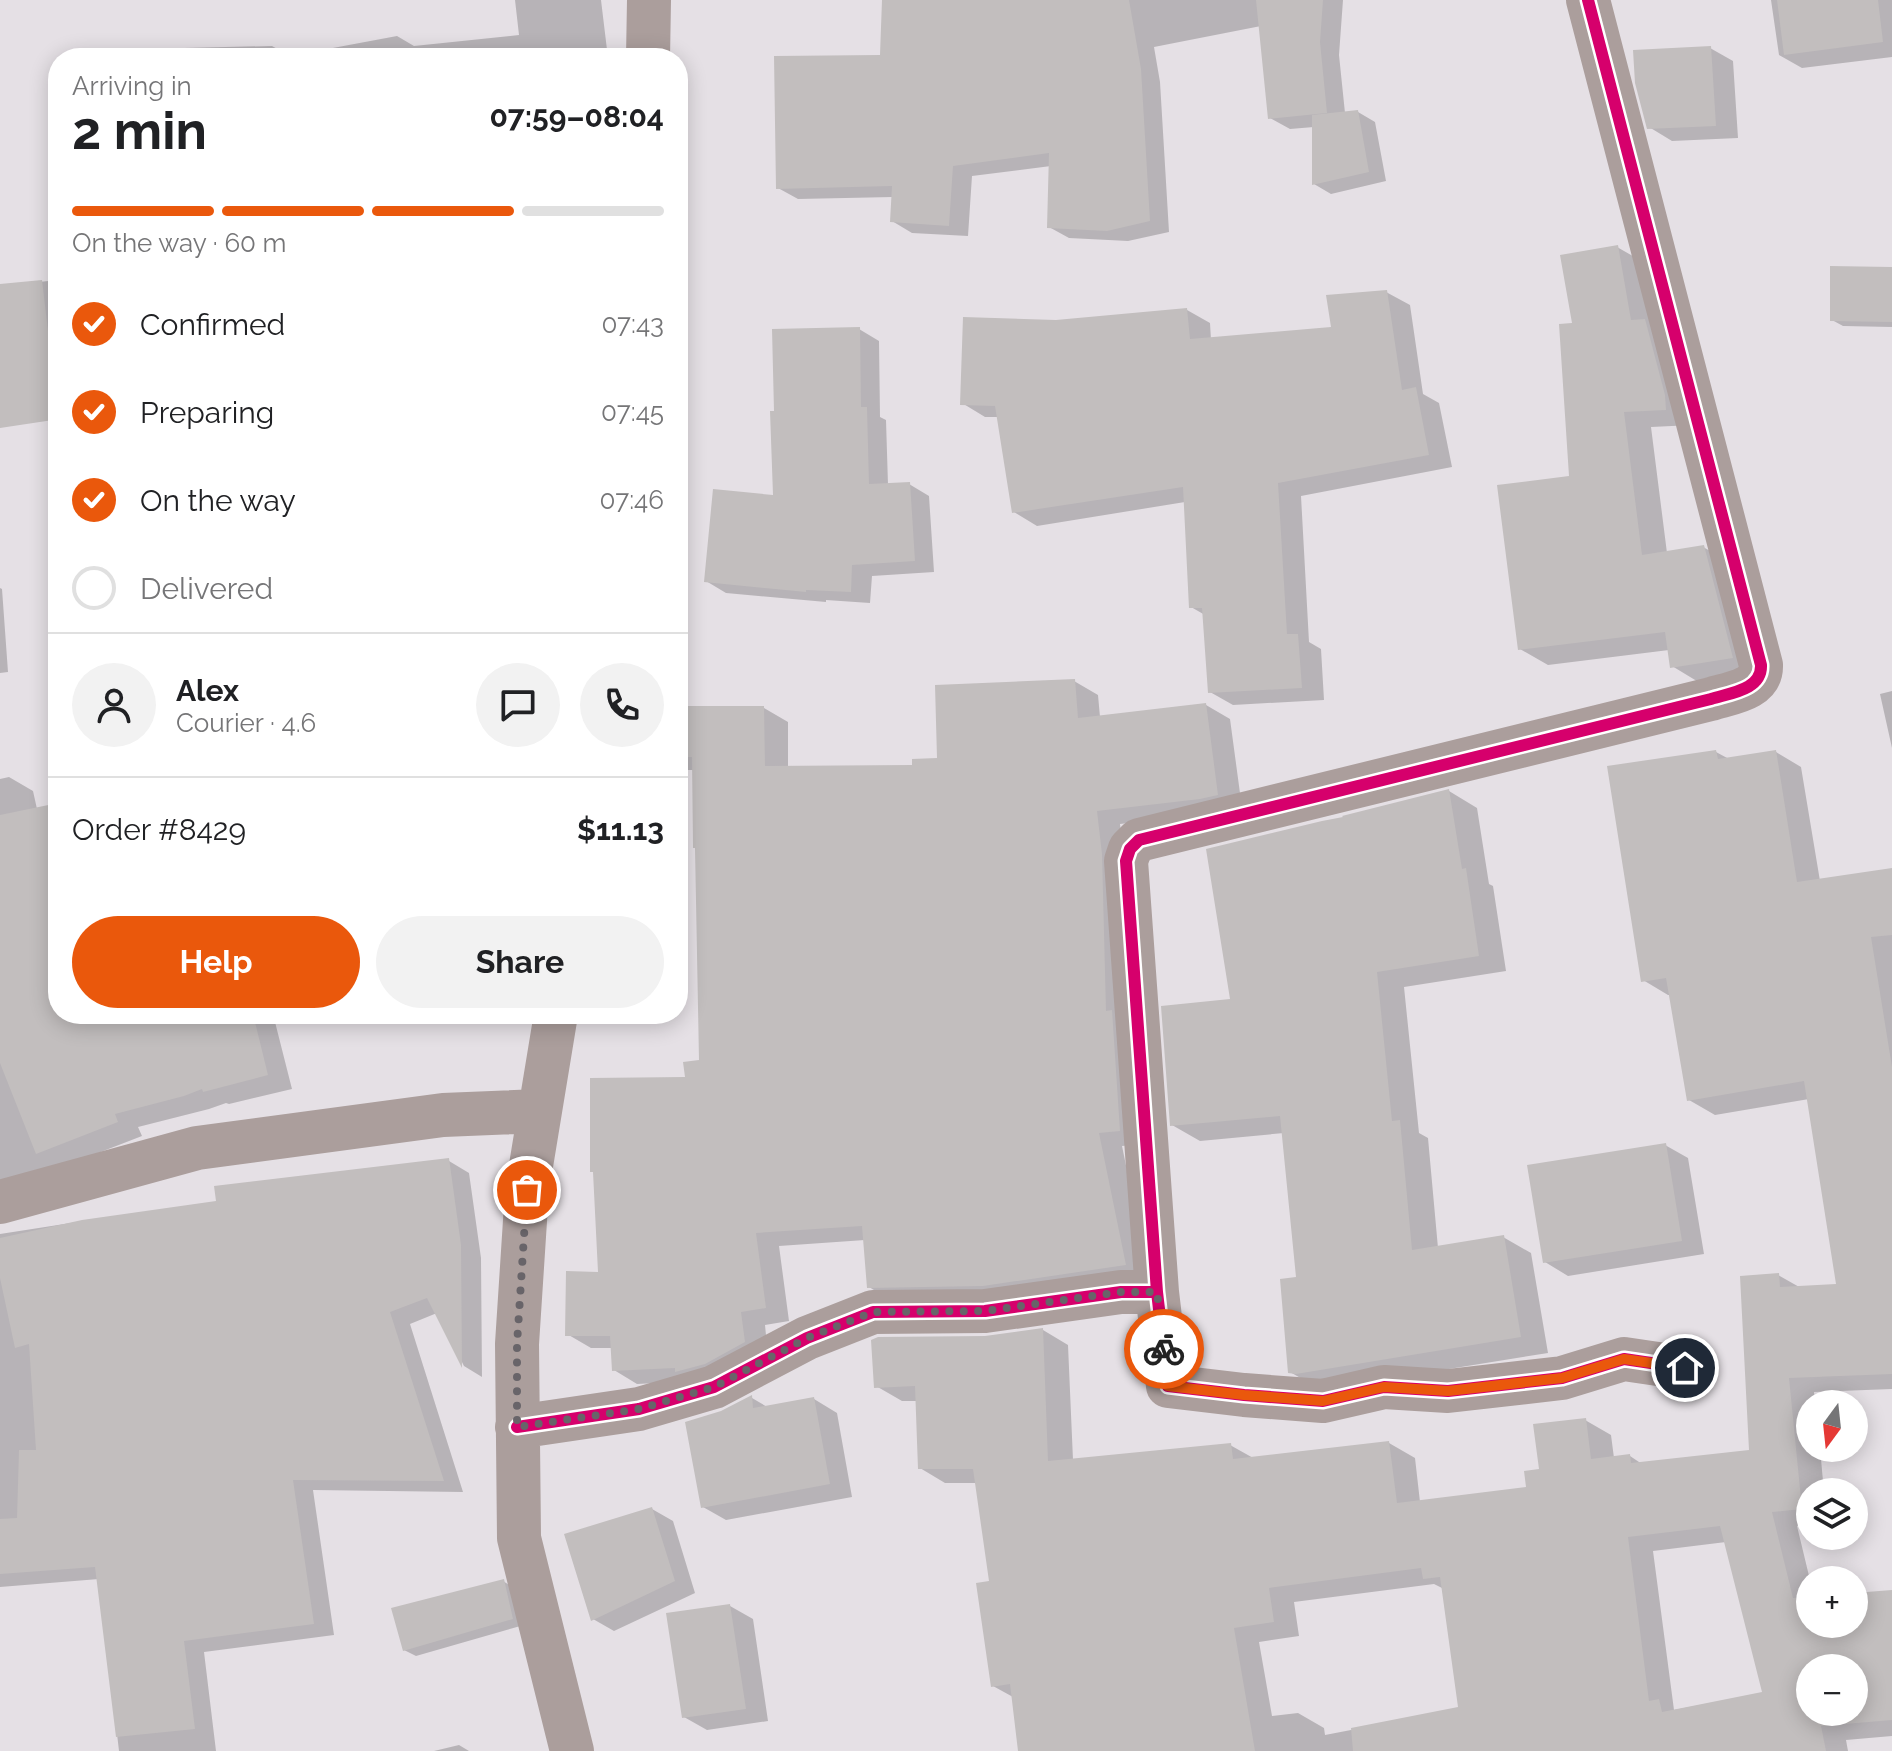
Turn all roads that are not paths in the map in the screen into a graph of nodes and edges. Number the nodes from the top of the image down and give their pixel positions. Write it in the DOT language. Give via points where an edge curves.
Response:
graph roads {
  1 [pos="649,0"];
  2 [pos="1588,0"];
  3 [pos="648,48"];
  4 [pos="554,1024"];
  5 [pos="540,1111"];
  6 [pos="0,1202"];
  7 [pos="1157,1292"];
  8 [pos="1685,1368"];
  9 [pos="517,1427"];
  10 [pos="572,1751"];
  1 -- 3 [label="street"];
  2 -- 7 [label="street" via="1761,675 1750,686 1711,699 1139,840 1130,849 1126,861"];
  4 -- 5 [label="street"];
  5 -- 6 [label="street" via="443,1115 197,1148"];
  5 -- 9 [label="street" via="527,1190"];
  7 -- 8 [label="street" via="1168,1386 1323,1401 1384,1387 1448,1391 1562,1378 1624,1359"];
  7 -- 9 [label="street" via="985,1311 873,1312 807,1338 714,1387 639,1409"];
  9 -- 10 [label="street" via="519,1538"];
}
